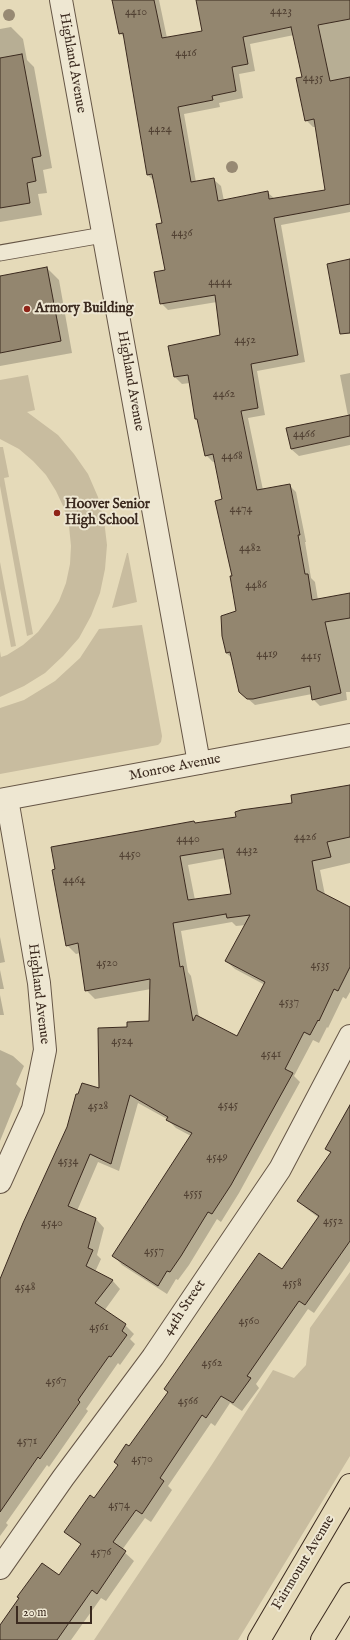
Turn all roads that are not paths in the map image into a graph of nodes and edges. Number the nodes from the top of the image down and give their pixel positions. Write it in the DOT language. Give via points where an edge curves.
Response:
graph roads {
  1 [pos="60,0"];
  2 [pos="104,235"];
  3 [pos="0,253"];
  4 [pos="350,735"];
  5 [pos="199,763"];
  6 [pos="3,800"];
  7 [pos="350,1036"];
  8 [pos="0,1182"];
  9 [pos="350,1485"];
  10 [pos="0,1568"];
  11 [pos="350,1594"];
  12 [pos="259,1640"];
  13 [pos="322,1640"];
  1 -- 2 [label="street, Highland Avenue"];
  2 -- 3 [label="lane"];
  2 -- 5 [label="street, Highland Avenue"];
  4 -- 5 [label="street, Monroe Avenue"];
  5 -- 6 [label="street, Monroe Avenue"];
  6 -- 8 [label="street, Highland Avenue" via="39,983 46,1050 32,1109"];
  7 -- 10 [label="street, 44th Street" via="280,1169 153,1357"];
  9 -- 12 [label="main road, Fairmount Avenue"];
  11 -- 13 [label="main road"];
}
